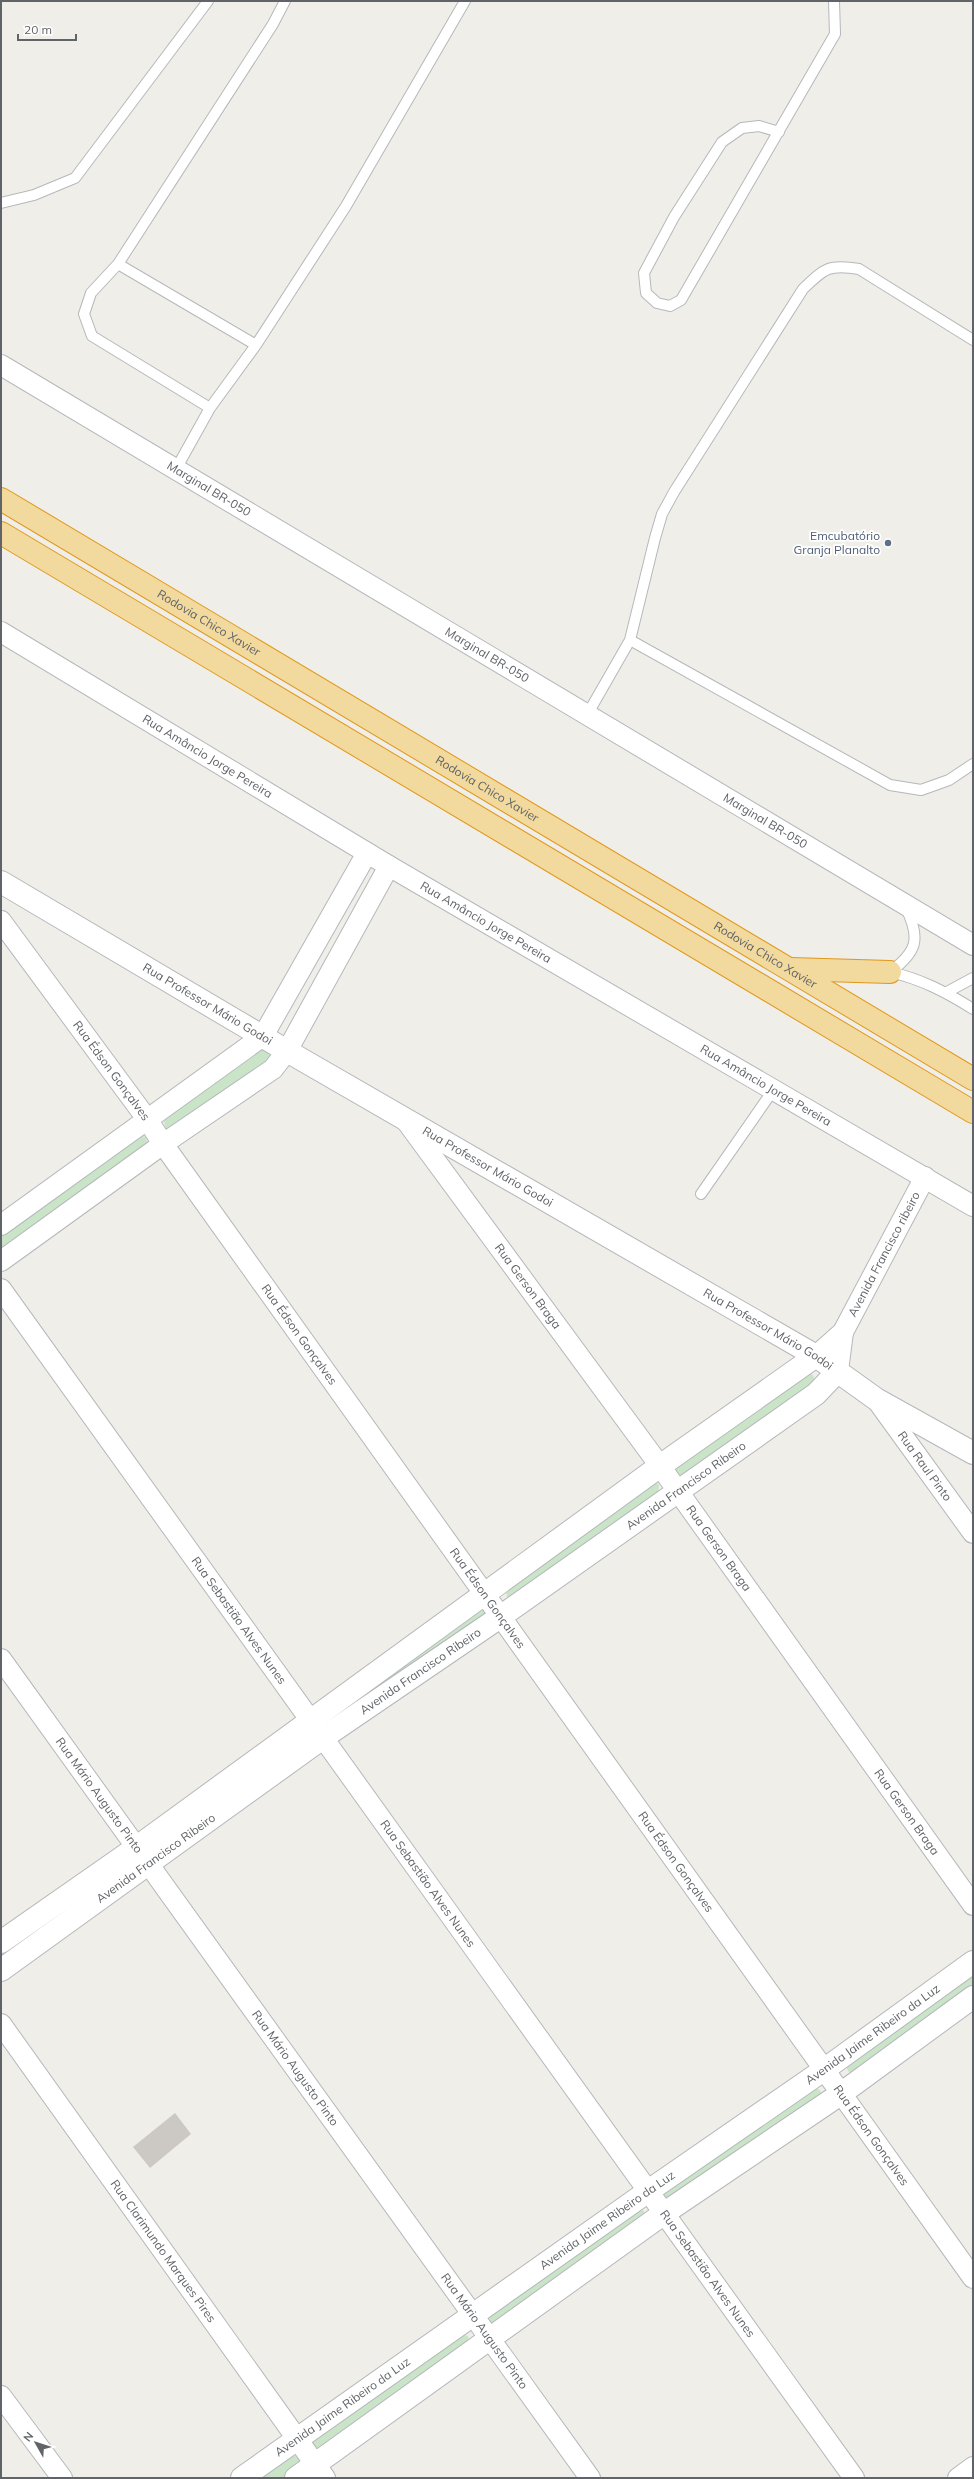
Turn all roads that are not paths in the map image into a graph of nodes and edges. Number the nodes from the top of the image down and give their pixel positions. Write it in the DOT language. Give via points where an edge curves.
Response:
graph roads {
  1 [pos="208,1"];
  2 [pos="285,1"];
  3 [pos="465,1"];
  4 [pos="834,1"];
  5 [pos="779,132"];
  6 [pos="1,203"];
  7 [pos="118,264"];
  8 [pos="973,340"];
  9 [pos="256,344"];
  10 [pos="1,365"];
  11 [pos="210,408"];
  12 [pos="176,469"];
  13 [pos="1,499"];
  14 [pos="1,533"];
  15 [pos="1,632"];
  16 [pos="630,640"];
  17 [pos="587,715"];
  18 [pos="973,764"];
  19 [pos="367,853"];
  20 [pos="389,866"];
  21 [pos="1,882"];
  22 [pos="904,904"];
  23 [pos="1,921"];
  24 [pos="973,945"];
  25 [pos="789,969"];
  26 [pos="890,972"];
  27 [pos="973,978"];
  28 [pos="947,992"];
  29 [pos="973,1009"];
  30 [pos="263,1036"];
  31 [pos="287,1051"];
  32 [pos="973,1079"];
  33 [pos="774,1089"];
  34 [pos="973,1112"];
  35 [pos="402,1117"];
  36 [pos="147,1119"];
  37 [pos="162,1144"];
  38 [pos="926,1177"];
  39 [pos="701,1194"];
  40 [pos="973,1206"];
  41 [pos="1,1225"];
  42 [pos="1,1261"];
  43 [pos="1,1289"];
  44 [pos="843,1332"];
  45 [pos="816,1356"];
  46 [pos="838,1371"];
  47 [pos="876,1399"];
  48 [pos="973,1453"];
  49 [pos="660,1466"];
  50 [pos="678,1491"];
  51 [pos="973,1533"];
  52 [pos="485,1595"];
  53 [pos="500,1617"];
  54 [pos="1,1659"];
  55 [pos="310,1720"];
  56 [pos="324,1737"];
  57 [pos="137,1847"];
  58 [pos="149,1865"];
  59 [pos="973,1905"];
  60 [pos="1,1942"];
  61 [pos="973,1962"];
  62 [pos="1,1970"];
  63 [pos="973,1997"];
  64 [pos="1,2024"];
  65 [pos="825,2069"];
  66 [pos="842,2093"];
  67 [pos="647,2192"];
  68 [pos="663,2214"];
  69 [pos="973,2278"];
  70 [pos="472,2317"];
  71 [pos="490,2340"];
  72 [pos="1,2396"];
  73 [pos="295,2438"];
  74 [pos="973,2467"];
  75 [pos="320,2471"];
  76 [pos="62,2478"];
  77 [pos="242,2478"];
  78 [pos="296,2478"];
  79 [pos="590,2478"];
  80 [pos="854,2478"];
  81 [pos="958,2478"];
  1 -- 6 [label="lane" via="75,178 34,195"];
  2 -- 7 [label="lane" via="273,24"];
  3 -- 9 [label="lane" via="346,206"];
  4 -- 5 [label="lane" via="835,34"];
  5 -- 5 [label="lane" via="681,300 670,306 657,303 646,293 644,273 674,217 722,142 742,128 759,126"];
  7 -- 9 [label="lane"];
  7 -- 11 [label="lane" via="91,292 84,314 92,336"];
  8 -- 16 [label="lane" via="859,269 838,265 820,273 803,289 662,514"];
  9 -- 11 [label="lane"];
  10 -- 12 [label="street, Marginal BR-050"];
  11 -- 12 [label="lane"];
  12 -- 17 [label="street, Marginal BR-050"];
  13 -- 25 [label="highway, Rodovia Chico Xavier"];
  14 -- 34 [label="highway"];
  15 -- 19 [label="street, Rua Amâncio Jorge Pereira"];
  16 -- 17 [label="lane"];
  16 -- 18 [label="lane" via="890,785 921,790 949,780"];
  17 -- 22 [label="street, Marginal BR-050"];
  19 -- 20 [label="street, Rua Amâncio Jorge Pereira"];
  19 -- 30 [label="street"];
  20 -- 31 [label="street"];
  20 -- 33 [label="street, Rua Amâncio Jorge Pereira"];
  21 -- 30 [label="street, Rua Professor Mário Godoi"];
  22 -- 24 [label="street, Marginal BR-050"];
  22 -- 26 [label="lane" via="915,929 916,939 905,961"];
  23 -- 36 [label="street, Rua Édson Gonçalves"];
  25 -- 26 [label="highway"];
  25 -- 32 [label="highway, Rodovia Chico Xavier"];
  26 -- 28 [label="lane" via="920,980"];
  27 -- 28 [label="lane"];
  28 -- 29 [label="lane"];
  30 -- 31 [label="street, Rua Professor Mário Godoi"];
  30 -- 36 [label="street"];
  31 -- 35 [label="street, Rua Professor Mário Godoi"];
  31 -- 37 [label="street" via="273,1069"];
  33 -- 38 [label="street, Rua Amâncio Jorge Pereira"];
  33 -- 39 [label="lane"];
  35 -- 45 [label="street, Rua Professor Mário Godoi"];
  35 -- 49 [label="street, Rua Gerson Braga"];
  36 -- 37 [label="street, Rua Édson Gonçalves"];
  36 -- 41 [label="street"];
  37 -- 42 [label="street"];
  37 -- 52 [label="street, Rua Édson Gonçalves"];
  38 -- 40 [label="street, Rua Amâncio Jorge Pereira"];
  38 -- 44 [label="street, Avenida Francisco ribeiro"];
  43 -- 55 [label="street, Rua Sebastião Alves Nunes"];
  44 -- 45 [label="street, Avenida Francisco ribeiro"];
  44 -- 46 [label="street, Avenida Francisco ribeiro"];
  45 -- 46 [label="street, Rua Professor Mário Godoi"];
  45 -- 49 [label="street, Avenida Francisco Ribeiro"];
  46 -- 47 [label="street, Rua Professor Mário Godoi"];
  46 -- 50 [label="street, Avenida Francisco Ribeiro" via="816,1394"];
  47 -- 48 [label="street, Rua Professor Mário Godoi"];
  47 -- 51 [label="street, Rua Raul Pinto"];
  49 -- 50 [label="street, Rua Gerson Braga"];
  49 -- 52 [label="street, Avenida Francisco Ribeiro"];
  50 -- 53 [label="street, Avenida Francisco Ribeiro"];
  50 -- 59 [label="street, Rua Gerson Braga"];
  52 -- 53 [label="street, Rua Édson Gonçalves"];
  52 -- 55 [label="street, Avenida Francisco Ribeiro"];
  53 -- 56 [label="street, Avenida Francisco Ribeiro"];
  53 -- 65 [label="street, Rua Édson Gonçalves"];
  54 -- 57 [label="street, Rua Mário Augusto Pinto"];
  55 -- 56 [label="street, Rua Sebastião Alves Nunes"];
  55 -- 57 [label="street, Avenida Francisco Ribeiro"];
  56 -- 58 [label="street, Avenida Francisco Ribeiro"];
  56 -- 67 [label="street, Rua Sebastião Alves Nunes"];
  57 -- 58 [label="street, Rua Mário Augusto Pinto"];
  57 -- 60 [label="street, Avenida Francisco Ribeiro"];
  58 -- 62 [label="street, Avenida Francisco Ribeiro"];
  58 -- 70 [label="street, Rua Mário Augusto Pinto"];
  61 -- 65 [label="street, Avenida Jaime Ribeiro da Luz"];
  63 -- 66 [label="street"];
  64 -- 73 [label="street, Rua Clarimundo Marques Pires"];
  65 -- 66 [label="street, Rua Édson Gonçalves"];
  65 -- 67 [label="street, Avenida Jaime Ribeiro da Luz"];
  66 -- 68 [label="street"];
  66 -- 69 [label="street, Rua Édson Gonçalves"];
  67 -- 68 [label="street, Rua Sebastião Alves Nunes"];
  67 -- 70 [label="street, Avenida Jaime Ribeiro da Luz"];
  68 -- 71 [label="street"];
  68 -- 80 [label="street, Rua Sebastião Alves Nunes"];
  70 -- 71 [label="street, Rua Mário Augusto Pinto"];
  70 -- 73 [label="street, Avenida Jaime Ribeiro da Luz"];
  71 -- 75 [label="street"];
  71 -- 79 [label="street, Rua Mário Augusto Pinto"];
  72 -- 76 [label="street"];
  73 -- 75 [label="street, Rua Clarimundo Marques Pires"];
  73 -- 77 [label="street, Avenida Jaime Ribeiro da Luz"];
  74 -- 81 [label="street"];
  75 -- 78 [label="street"];
}
